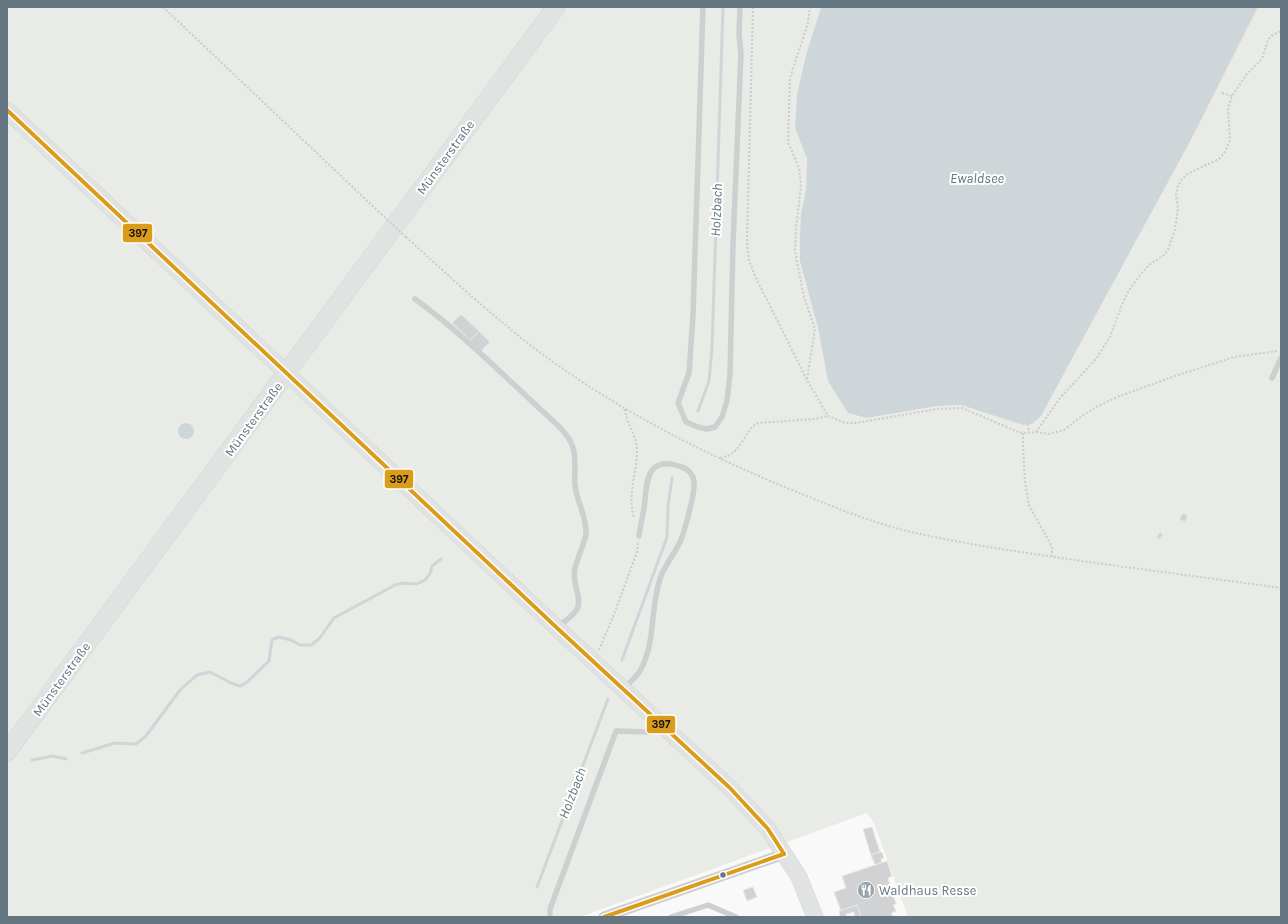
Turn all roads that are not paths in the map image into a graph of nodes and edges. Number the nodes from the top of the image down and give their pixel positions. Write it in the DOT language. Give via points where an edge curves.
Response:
graph roads {
  1 [pos="556,7"];
  2 [pos="703,7"];
  3 [pos="740,7"];
  4 [pos="7,110"];
  5 [pos="415,300"];
  6 [pos="1281,358"];
  7 [pos="287,373"];
  8 [pos="1272,378"];
  9 [pos="639,536"];
  10 [pos="556,627"];
  11 [pos="623,690"];
  12 [pos="660,723"];
  13 [pos="7,752"];
  14 [pos="784,854"];
  15 [pos="550,917"];
  16 [pos="604,917"];
  17 [pos="671,917"];
  18 [pos="736,917"];
  19 [pos="815,917"];
  1 -- 7 [label="main road, Münsterstraße"];
  2 -- 3 [label="lane" via="693,315 689,373 678,403 686,422 707,429 715,427 722,417 730,374 741,53"];
  4 -- 7 [label="main road"];
  5 -- 10 [label="lane" via="439,317 521,391 566,434 572,444 575,486 585,521 586,535 574,570 579,604 569,618"];
  6 -- 8 [label="lane"];
  7 -- 10 [label="main road"];
  7 -- 13 [label="main road, Münsterstraße"];
  9 -- 11 [label="lane" via="647,481 651,471 664,463 683,466 692,475 694,482 683,532 660,579 648,650 640,671"];
  10 -- 11 [label="main road"];
  11 -- 12 [label="main road"];
  12 -- 14 [label="main road" via="730,788 768,829"];
  12 -- 15 [label="lane" via="648,732 616,731 550,909"];
  14 -- 16 [label="street"];
  14 -- 19 [label="main road" via="799,877"];
  17 -- 18 [label="lane" via="708,905"];
}
